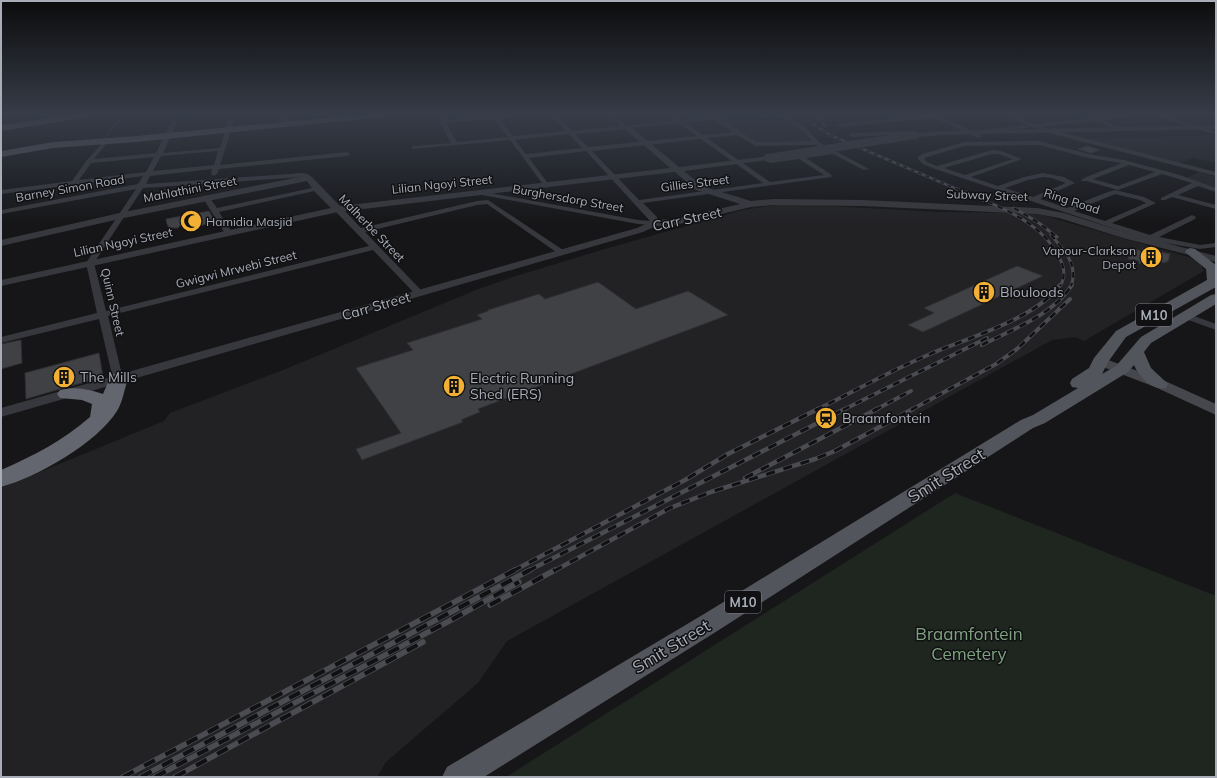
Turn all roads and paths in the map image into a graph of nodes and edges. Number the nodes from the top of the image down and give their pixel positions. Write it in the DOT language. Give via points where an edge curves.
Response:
graph roads {
  1 [pos="17,151"];
  2 [pos="97,151"];
  3 [pos="159,151"];
  4 [pos="192,151"];
  5 [pos="222,151"];
  6 [pos="522,151"];
  7 [pos="567,151"];
  8 [pos="589,151"];
  9 [pos="656,151"];
  10 [pos="723,151"];
  11 [pos="817,151"];
  12 [pos="936,151"];
  13 [pos="1071,151"];
  14 [pos="1128,151"];
  15 [pos="835,152"];
  16 [pos="1,154"];
  17 [pos="347,154"];
  18 [pos="157,155"];
  19 [pos="526,156"];
  20 [pos="1089,156"];
  21 [pos="800,157"];
  22 [pos="769,160"];
  23 [pos="89,161"];
  24 [pos="282,161"];
  25 [pos="1075,161"];
  26 [pos="738,163"];
  27 [pos="1128,163"];
  28 [pos="216,168"];
  29 [pos="937,168"];
  30 [pos="866,169"];
  31 [pos="1199,169"];
  32 [pos="679,170"];
  33 [pos="1161,172"];
  34 [pos="147,174"];
  35 [pos="1216,174"];
  36 [pos="281,176"];
  37 [pos="1178,176"];
  38 [pos="965,177"];
  39 [pos="309,178"];
  40 [pos="614,178"];
  41 [pos="77,181"];
  42 [pos="212,181"];
  43 [pos="1198,184"];
  44 [pos="770,185"];
  45 [pos="140,186"];
  46 [pos="547,186"];
  47 [pos="998,188"];
  48 [pos="318,189"];
  49 [pos="514,189"];
  50 [pos="1216,190"];
  51 [pos="1,192"];
  52 [pos="710,192"];
  53 [pos="479,193"];
  54 [pos="1172,195"];
  55 [pos="207,198"];
  56 [pos="507,198"];
  57 [pos="1163,199"];
  58 [pos="1033,200"];
  59 [pos="528,202"];
  60 [pos="637,202"];
  61 [pos="751,204"];
  62 [pos="1214,208"];
  63 [pos="338,209"];
  64 [pos="508,209"];
  65 [pos="215,211"];
  66 [pos="1067,211"];
  67 [pos="1,212"];
  68 [pos="124,215"];
  69 [pos="1192,217"];
  70 [pos="654,223"];
  71 [pos="1106,223"];
  72 [pos="358,231"];
  73 [pos="228,232"];
  74 [pos="1150,238"];
  75 [pos="1,243"];
  76 [pos="1216,245"];
  77 [pos="374,247"];
  78 [pos="560,251"];
  79 [pos="1191,252"];
  80 [pos="1216,259"];
  81 [pos="90,263"];
  82 [pos="1215,281"];
  83 [pos="1,283"];
  84 [pos="419,293"];
  85 [pos="1216,298"];
  86 [pos="103,315"];
  87 [pos="1186,316"];
  88 [pos="1216,328"];
  89 [pos="1,340"];
  90 [pos="1137,353"];
  91 [pos="1100,361"];
  92 [pos="1122,369"];
  93 [pos="118,379"];
  94 [pos="1160,384"];
  95 [pos="67,394"];
  96 [pos="1214,407"];
  97 [pos="1,413"];
  98 [pos="100,418"];
  99 [pos="1027,424"];
  100 [pos="1,479"];
  101 [pos="457,777"];
  1 -- 16 [label="main road"];
  2 -- 23 [label="street"];
  3 -- 18 [label="street, Quinn Street"];
  4 -- 18 [label="street"];
  5 -- 28 [label="street"];
  6 -- 19 [label="street"];
  7 -- 19 [label="street"];
  8 -- 40 [label="street"];
  9 -- 32 [label="street"];
  10 -- 26 [label="street"];
  11 -- 22 [label="street, Lilian Ngoyi Street, bridge"];
  12 -- 29 [label="street, Ring Road" via="921,156 920,160"];
  13 -- 20 [label="street, Ring Road"];
  14 -- 31 [label="street"];
  15 -- 21 [label="street"];
  15 -- 30 [label="street"];
  17 -- 24 [label="street"];
  18 -- 23 [label="street"];
  18 -- 34 [label="street, Quinn Street"];
  19 -- 46 [label="street"];
  20 -- 25 [label="street"];
  20 -- 27 [label="street, Ring Road"];
  21 -- 22 [label="street"];
  21 -- 44 [label="street, Gillies Street" via="829,175 828,177"];
  22 -- 26 [label="street, Lilian Ngoyi Street"];
  23 -- 41 [label="street"];
  24 -- 28 [label="street"];
  24 -- 36 [label="street"];
  26 -- 32 [label="street, Lilian Ngoyi Street"];
  26 -- 44 [label="street"];
  27 -- 33 [label="street, Ring Road"];
  27 -- 33 [label="street" via="1084,180 1118,188"];
  28 -- 34 [label="street"];
  28 -- 42 [label="street"];
  29 -- 38 [label="street, Ring Road"];
  29 -- 38 [label="street" via="992,152 1019,159"];
  31 -- 35 [label="street"];
  31 -- 37 [label="street"];
  32 -- 40 [label="street, Lilian Ngoyi Street"];
  32 -- 52 [label="street" via="699,188"];
  33 -- 37 [label="street, Ring Road"];
  34 -- 41 [label="street"];
  34 -- 45 [label="street, Quinn Street"];
  36 -- 39 [label="street, Barney Simon Road" via="306,175"];
  36 -- 42 [label="street, Barney Simon Road"];
  37 -- 43 [label="street, Ring Road"];
  38 -- 47 [label="street, Ring Road"];
  39 -- 48 [label="street, Malherbe Street"];
  39 -- 55 [label="street, Mahlathini Street"];
  40 -- 46 [label="street, Lilian Ngoyi Street"];
  40 -- 60 [label="street"];
  41 -- 51 [label="street"];
  42 -- 45 [label="street, Barney Simon Road"];
  43 -- 50 [label="street, Ring Road"];
  43 -- 54 [label="street"];
  44 -- 52 [label="street, Gillies Street"];
  45 -- 67 [label="street, Barney Simon Road"];
  45 -- 68 [label="street, Quinn Street"];
  46 -- 49 [label="street, Lilian Ngoyi Street"];
  47 -- 58 [label="street, Ring Road"];
  47 -- 58 [label="street" via="1033,175 1045,175 1072,184"];
  48 -- 63 [label="street, Malherbe Street"];
  48 -- 65 [label="street"];
  49 -- 53 [label="street, Lilian Ngoyi Street"];
  49 -- 56 [label="street" via="507,194"];
  52 -- 60 [label="street, Gillies Street"];
  52 -- 61 [label="street"];
  53 -- 56 [label="street, Burghersdorp Street"];
  53 -- 63 [label="street, Lilian Ngoyi Street"];
  54 -- 57 [label="street"];
  54 -- 62 [label="street"];
  55 -- 65 [label="street"];
  55 -- 68 [label="street, Mahlathini Street"];
  56 -- 59 [label="street, Burghersdorp Street"];
  58 -- 66 [label="street, Ring Road"];
  59 -- 64 [label="street"];
  59 -- 70 [label="street, Burghersdorp Street"];
  60 -- 70 [label="street" via="654,219"];
  61 -- 70 [label="street, Carr Street" via="686,220"];
  61 -- 79 [label="street, Subway Street" via="794,202 1028,210 1061,215 1127,236"];
  63 -- 72 [label="street, Malherbe Street"];
  63 -- 73 [label="street, Lilian Ngoyi Street"];
  64 -- 72 [label="street" via="483,202"];
  64 -- 78 [label="street"];
  65 -- 73 [label="street"];
  66 -- 71 [label="street, Ring Road"];
  66 -- 71 [label="street" via="1107,194 1120,192 1152,203"];
  68 -- 75 [label="street, Mahlathini Street"];
  68 -- 81 [label="street, Quinn Street"];
  69 -- 74 [label="street"];
  70 -- 78 [label="street, Carr Street"];
  71 -- 74 [label="street, Ring Road"];
  72 -- 77 [label="street, Malherbe Street"];
  73 -- 81 [label="street, Lilian Ngoyi Street"];
  74 -- 76 [label="street, Ring Road" via="1200,247"];
  77 -- 84 [label="street, Malherbe Street"];
  77 -- 86 [label="street, Gwigwi Mrwebi Street"];
  78 -- 84 [label="street, Carr Street"];
  79 -- 80 [label="street, Subway Street"];
  79 -- 82 [label="main road" via="1212,268"];
  81 -- 83 [label="street, Lilian Ngoyi Street"];
  81 -- 86 [label="street, Quinn Street"];
  82 -- 91 [label="main road, M10" via="1121,334"];
  84 -- 93 [label="street, Carr Street"];
  85 -- 87 [label="main road, M10"];
  86 -- 89 [label="street, Gwigwi Mrwebi Street"];
  86 -- 93 [label="street, Quinn Street"];
  87 -- 88 [label="street"];
  87 -- 90 [label="main road, M10" via="1146,340"];
  90 -- 92 [label="main road, M10"];
  90 -- 94 [label="main road" via="1144,370"];
  91 -- 92 [label="main road"];
  91 -- 99 [label="main road, Smit Street / M10" via="1096,371 1031,418"];
  92 -- 94 [label="main road"];
  92 -- 99 [label="main road, Smit Street / M10"];
  93 -- 95 [label="street, Carr Street"];
  93 -- 98 [label="highway" via="109,406"];
  94 -- 96 [label="main road"];
  95 -- 97 [label="street, Carr Street"];
  95 -- 98 [label="highway" via="84,394 100,400"];
  98 -- 100 [label="highway" via="55,453"];
  99 -- 101 [label="main road, Smit Street / M10"];
}
